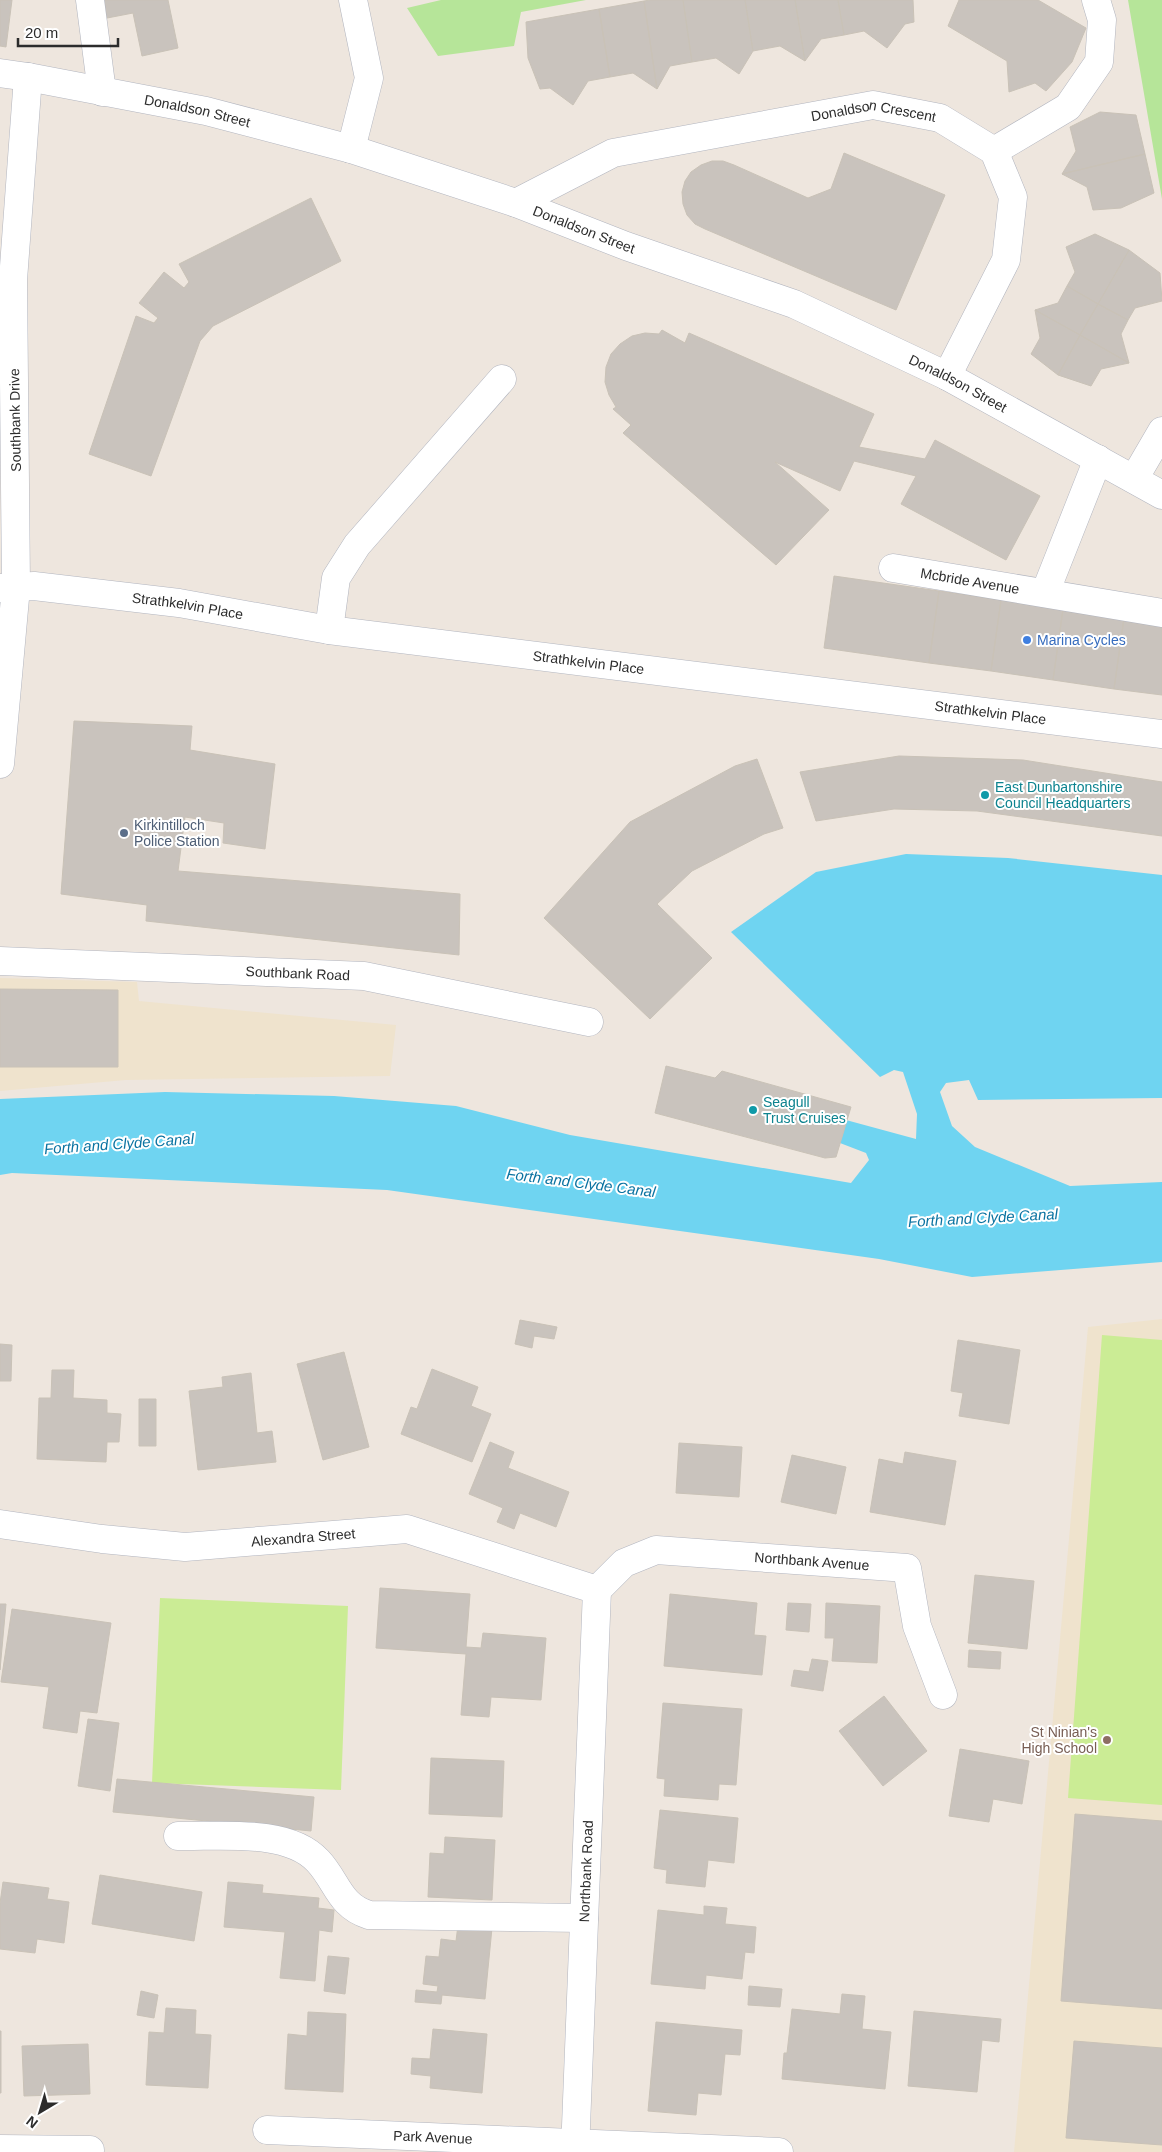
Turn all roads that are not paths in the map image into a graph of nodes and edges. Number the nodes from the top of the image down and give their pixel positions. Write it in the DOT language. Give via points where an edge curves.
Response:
graph roads {
  1 [pos="90,0"];
  2 [pos="353,0"];
  3 [pos="1096,0"];
  4 [pos="0,73"];
  5 [pos="28,77"];
  6 [pos="102,92"];
  7 [pos="351,149"];
  8 [pos="994,151"];
  9 [pos="516,203"];
  10 [pos="947,376"];
  11 [pos="502,379"];
  12 [pos="1162,431"];
  13 [pos="1098,460"];
  14 [pos="1134,479"];
  15 [pos="1162,495"];
  16 [pos="893,568"];
  17 [pos="8,588"];
  18 [pos="1045,593"];
  19 [pos="1162,613"];
  20 [pos="329,630"];
  21 [pos="1162,734"];
  22 [pos="0,764"];
  23 [pos="0,961"];
  24 [pos="589,1022"];
  25 [pos="0,1524"];
  26 [pos="597,1590"];
  27 [pos="943,1695"];
  28 [pos="178,1836"];
  29 [pos="584,1918"];
  30 [pos="267,2130"];
  31 [pos="575,2148"];
  32 [pos="0,2149"];
  33 [pos="90,2150"];
  34 [pos="779,2152"];
  1 -- 6 [label="street"];
  2 -- 7 [label="street" via="369,78"];
  3 -- 8 [label="street" via="1102,20 1099,62 1068,107"];
  4 -- 5 [label="street, Donaldson Street"];
  5 -- 6 [label="street, Donaldson Street"];
  5 -- 17 [label="street, Southbank Drive" via="13,280"];
  6 -- 7 [label="street, Donaldson Street" via="206,111"];
  7 -- 9 [label="street, Donaldson Street"];
  8 -- 9 [label="street, Donaldson Crescent" via="940,118 873,105 613,153"];
  8 -- 10 [label="street" via="1013,197 1006,260"];
  9 -- 10 [label="street, Donaldson Street" via="626,246 794,304"];
  10 -- 13 [label="street, Donaldson Street"];
  11 -- 20 [label="street" via="357,545 336,578"];
  12 -- 14 [label="street"];
  13 -- 14 [label="street, Donaldson Street"];
  13 -- 18 [label="street"];
  14 -- 15 [label="street, Donaldson Street"];
  16 -- 18 [label="street, Mcbride Avenue"];
  17 -- 20 [label="street, Strathkelvin Place" via="34,586 179,603"];
  17 -- 22 [label="street, Southbank Drive"];
  18 -- 19 [label="street, Mcbride Avenue"];
  20 -- 21 [label="street, Strathkelvin Place"];
  23 -- 24 [label="street, Southbank Road" via="364,976"];
  25 -- 26 [label="street, Alexandra Street" via="185,1548 407,1529"];
  26 -- 27 [label="street, Northbank Avenue" via="624,1563 656,1550 907,1568 917,1626"];
  26 -- 29 [label="street, Northbank Road"];
  28 -- 29 [label="street" via="260,1837 290,1843 318,1861 350,1907 368,1915"];
  29 -- 31 [label="street, Northbank Road"];
  30 -- 31 [label="street, Park Avenue"];
  31 -- 34 [label="street, Park Avenue"];
  32 -- 33 [label="street"];
}
